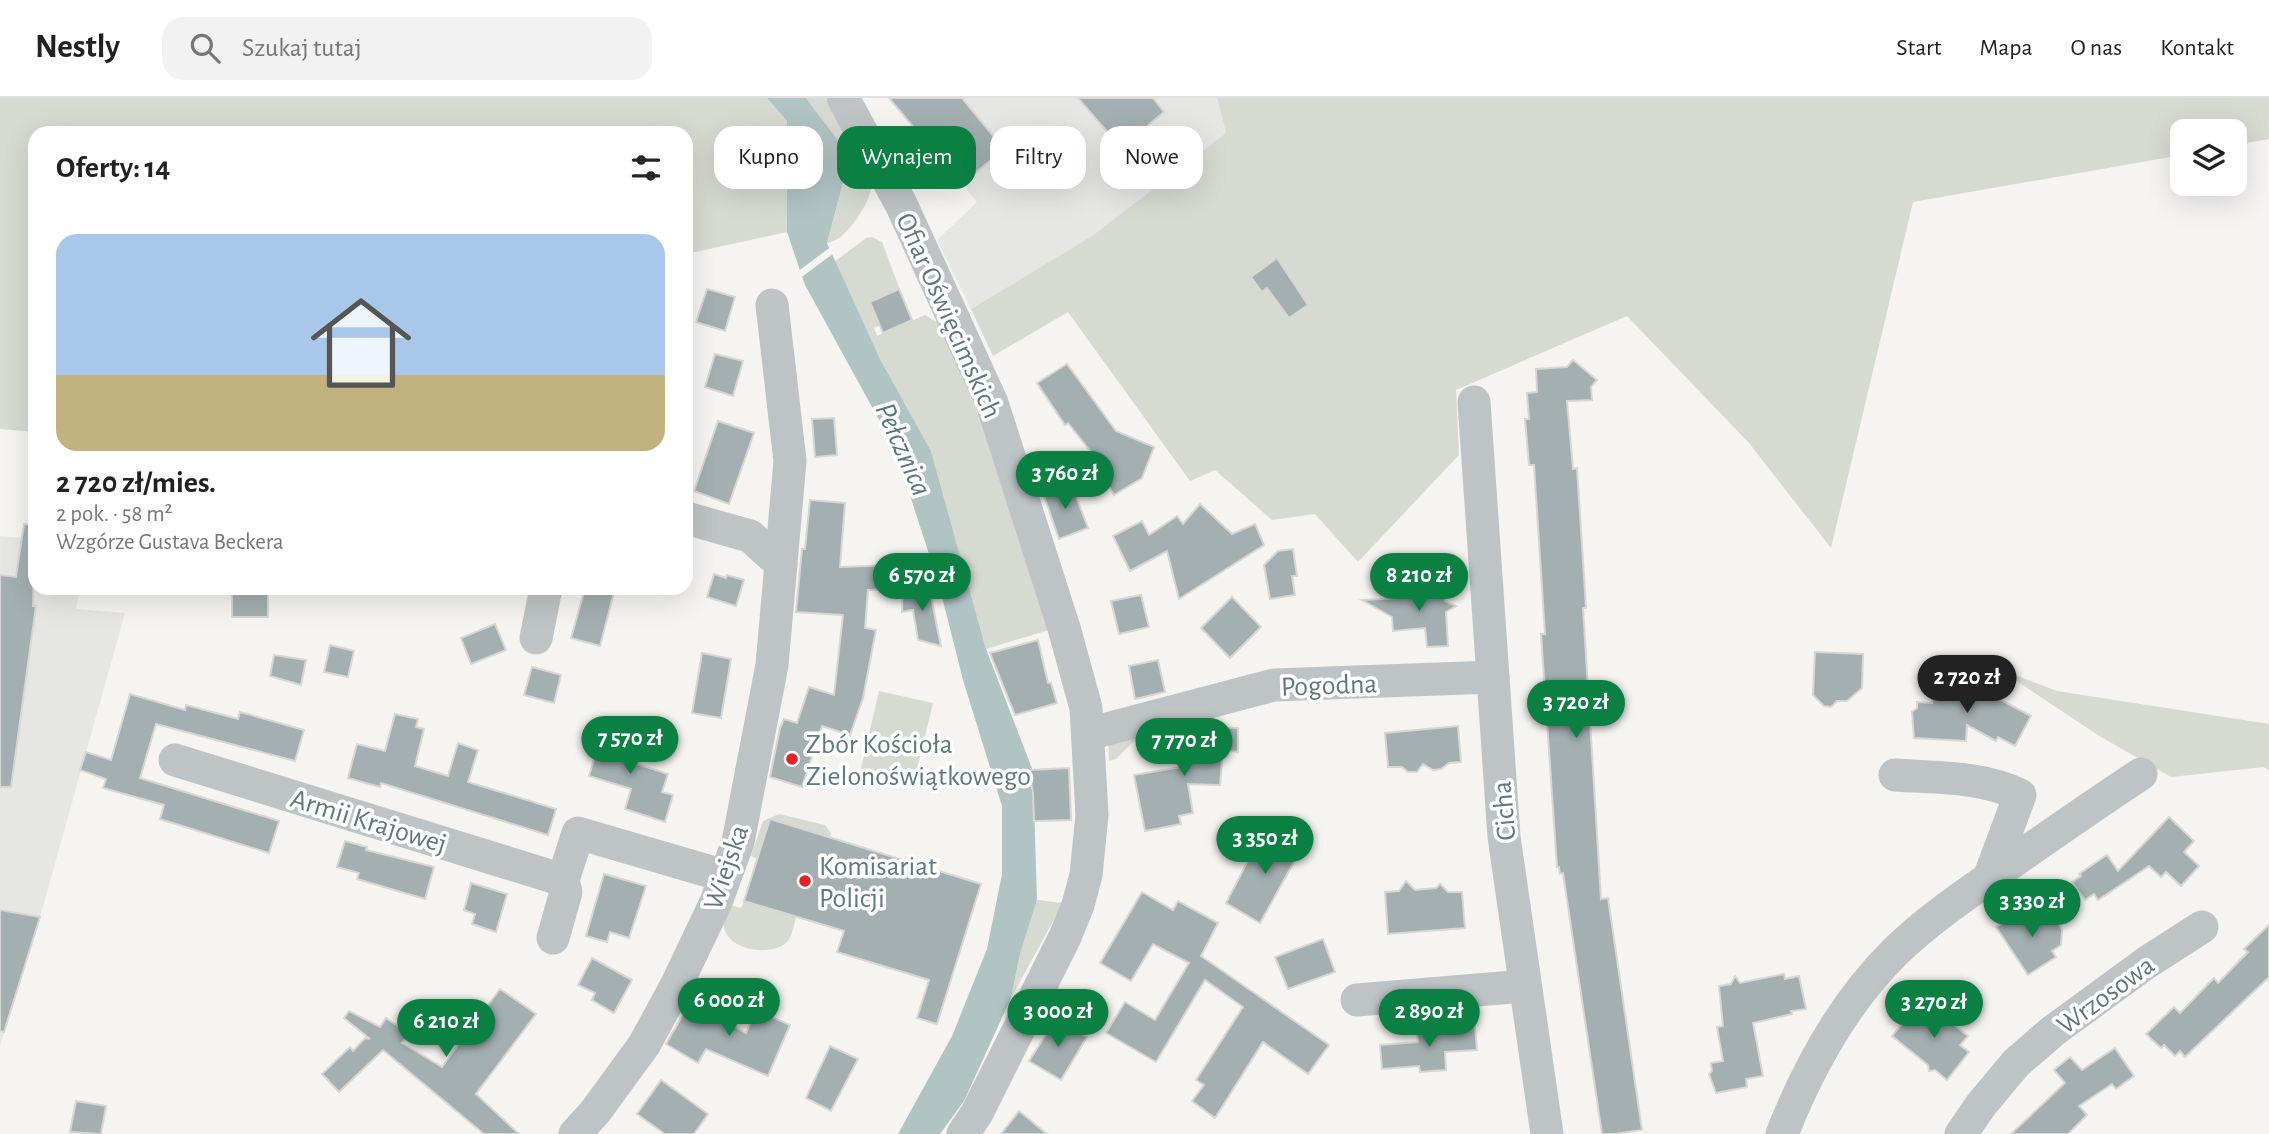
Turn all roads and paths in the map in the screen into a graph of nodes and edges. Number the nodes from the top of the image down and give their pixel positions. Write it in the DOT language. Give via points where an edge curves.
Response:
graph roads {
  1 [pos="843,98"];
  2 [pos="772,305"];
  3 [pos="1475,402"];
  4 [pos="693,521"];
  5 [pos="781,564"];
  6 [pos="545,595"];
  7 [pos="536,638"];
  8 [pos="1493,677"];
  9 [pos="1088,734"];
  10 [pos="175,760"];
  11 [pos="2141,774"];
  12 [pos="1895,775"];
  13 [pos="725,876"];
  14 [pos="1989,878"];
  15 [pos="563,880"];
  16 [pos="2202,927"];
  17 [pos="553,939"];
  18 [pos="1524,986"];
  19 [pos="1357,1000"];
  20 [pos="575,1134"];
  21 [pos="963,1134"];
  22 [pos="1547,1134"];
  23 [pos="1782,1134"];
  24 [pos="1961,1134"];
  1 -- 9 [label="street, Ofiar Oświęcimskich" via="901,204 992,403 1065,628 1086,708"];
  2 -- 5 [label="street, Wiejska" via="790,461"];
  3 -- 8 [label="street, Cicha"];
  4 -- 5 [label="street" via="750,536"];
  5 -- 13 [label="street, Wiejska" via="772,665 738,842"];
  6 -- 7 [label="street"];
  8 -- 9 [label="street, Pogodna" via="1273,685"];
  8 -- 18 [label="street, Cicha" via="1504,837"];
  9 -- 21 [label="street, Ofiar Oświęcimskich" via="1091,815 1086,875 1078,905"];
  10 -- 15 [label="street, Armii Krajowej"];
  11 -- 14 [label="street"];
  12 -- 14 [label="street" via="1975,780 2020,795"];
  13 -- 15 [label="street" via="578,833"];
  13 -- 20 [label="street, Wiejska" via="644,1045"];
  14 -- 23 [label="street" via="1923,927 1866,986 1831,1033"];
  15 -- 17 [label="street" via="566,892"];
  16 -- 24 [label="street, Wrzosowa" via="2034,1047 2016,1063"];
  18 -- 19 [label="street"];
  18 -- 22 [label="street, Cicha"];
}
